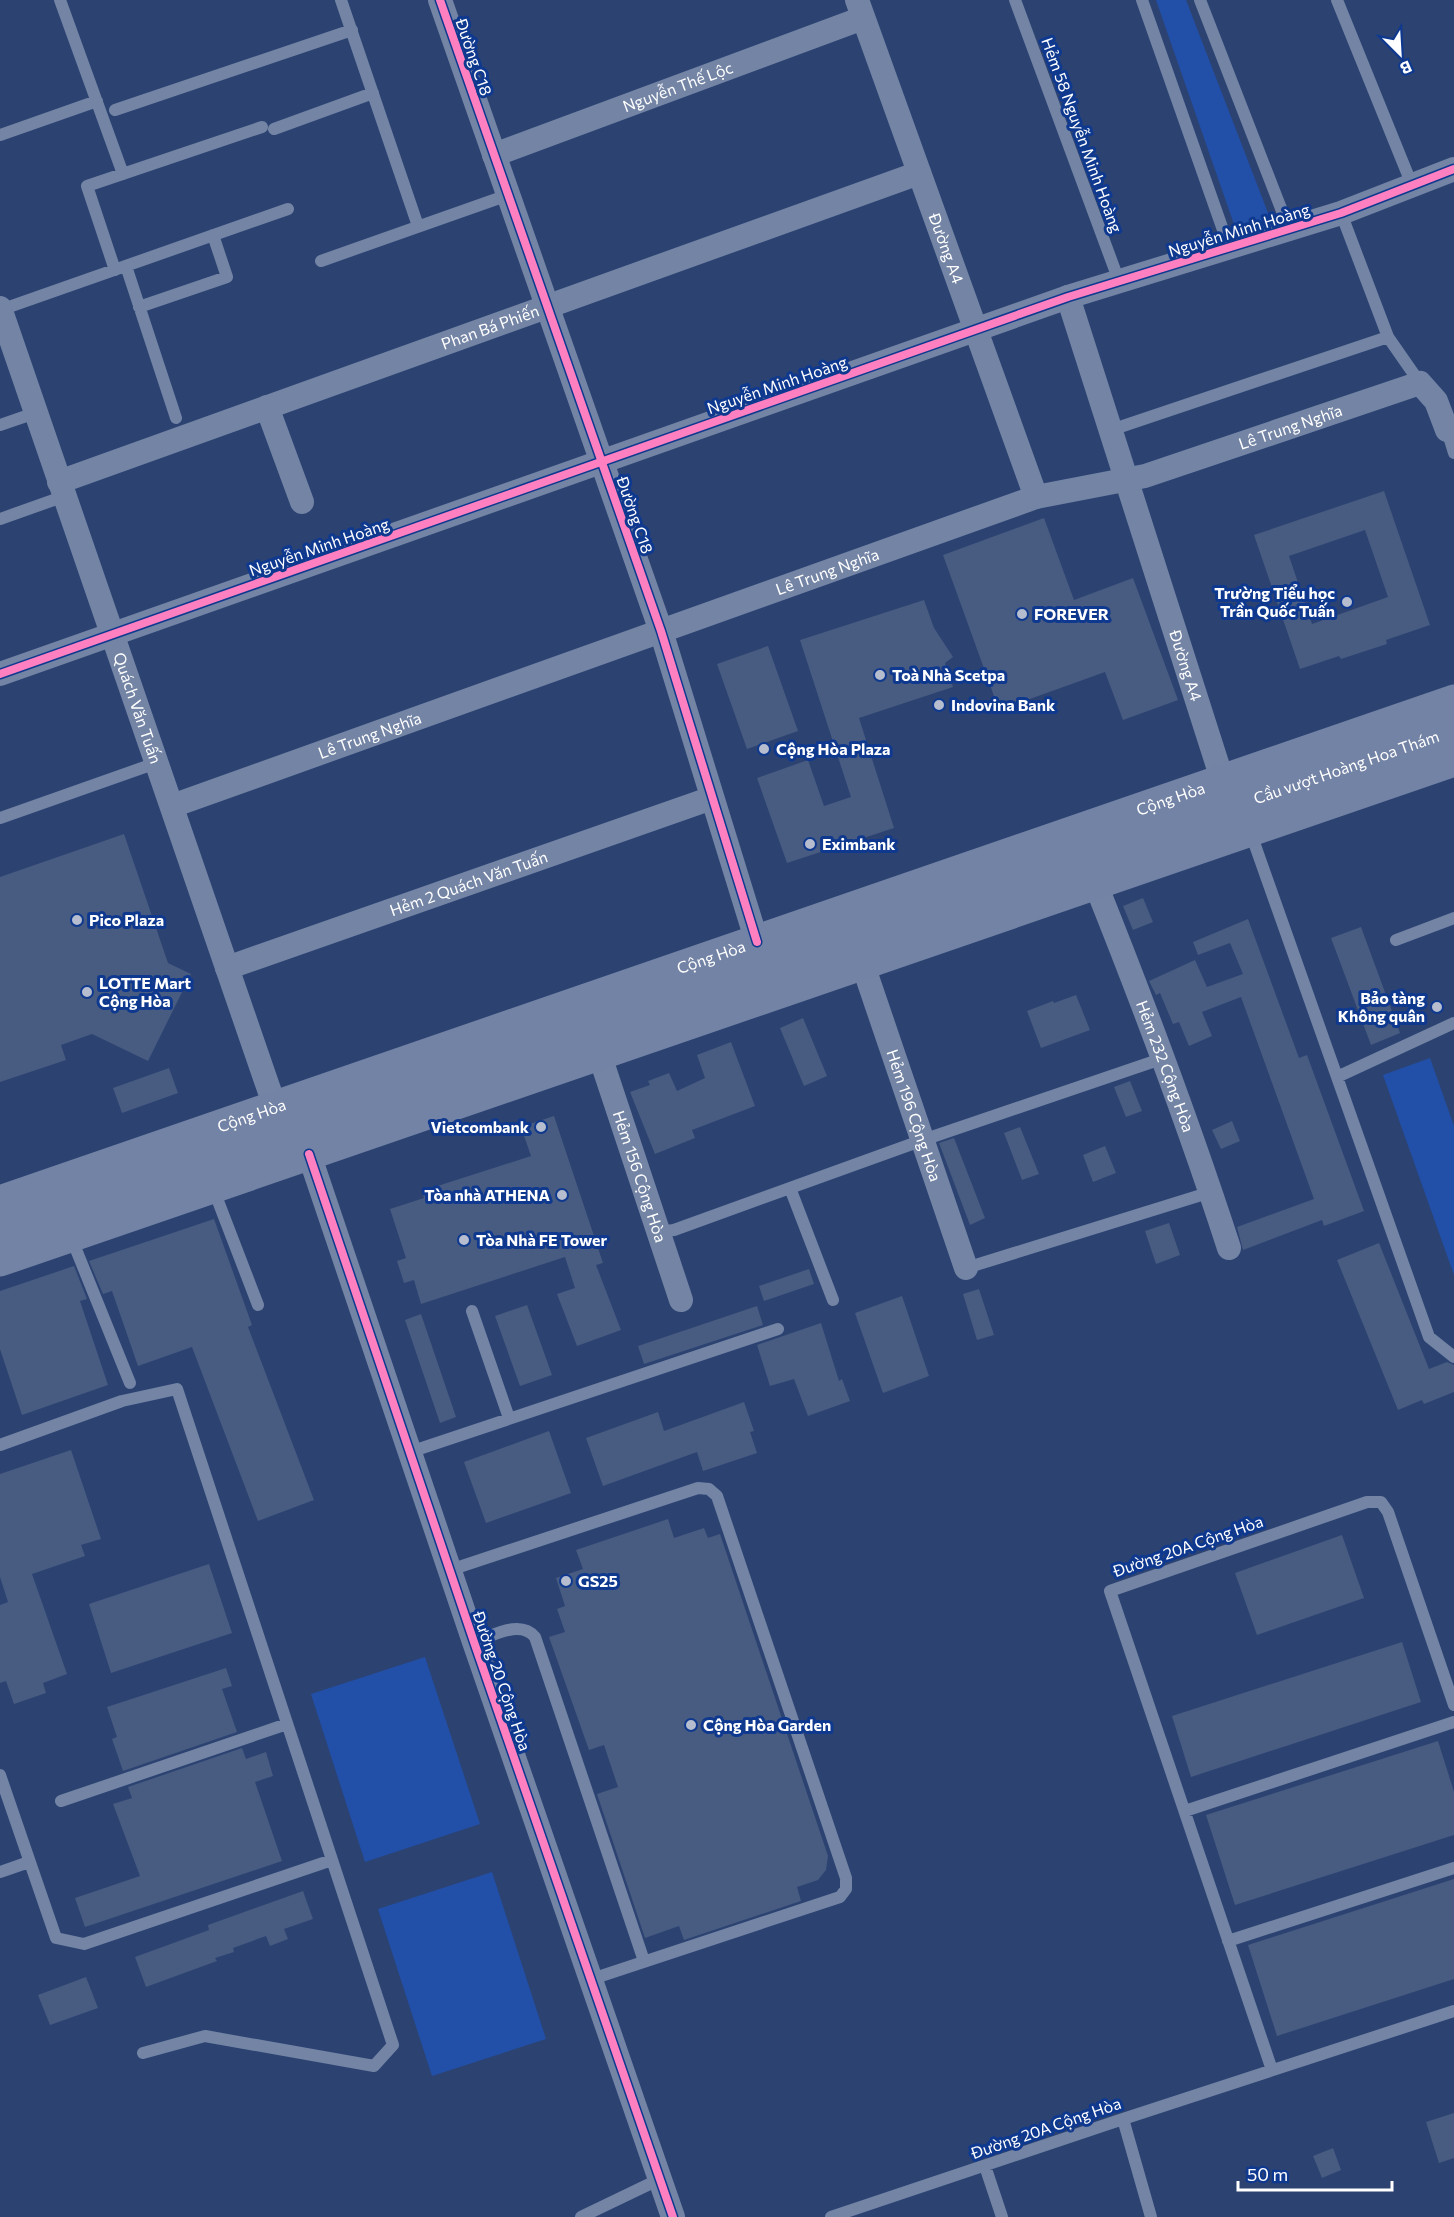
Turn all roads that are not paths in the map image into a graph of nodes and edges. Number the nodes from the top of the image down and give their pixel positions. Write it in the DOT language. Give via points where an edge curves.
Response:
graph roads {
  1 [pos="60,0"];
  2 [pos="342,0"];
  3 [pos="441,0"];
  4 [pos="1015,0"];
  5 [pos="1142,0"];
  6 [pos="1200,0"];
  7 [pos="1337,0"];
  8 [pos="860,9"];
  9 [pos="352,30"];
  10 [pos="373,93"];
  11 [pos="97,101"];
  12 [pos="115,110"];
  13 [pos="0,135"];
  14 [pos="494,155"];
  15 [pos="1454,169"];
  16 [pos="919,173"];
  17 [pos="123,174"];
  18 [pos="1412,185"];
  19 [pos="508,195"];
  20 [pos="288,209"];
  21 [pos="1341,213"];
  22 [pos="418,226"];
  23 [pos="1289,229"];
  24 [pos="213,235"];
  25 [pos="1229,247"];
  26 [pos="321,261"];
  27 [pos="120,268"];
  28 [pos="1119,281"];
  29 [pos="1068,297"];
  30 [pos="548,306"];
  31 [pos="139,307"];
  32 [pos="0,310"];
  33 [pos="976,329"];
  34 [pos="1388,337"];
  35 [pos="1420,383"];
  36 [pos="267,407"];
  37 [pos="35,413"];
  38 [pos="176,418"];
  39 [pos="1450,421"];
  40 [pos="0,425"];
  41 [pos="1111,430"];
  42 [pos="1454,453"];
  43 [pos="602,461"];
  44 [pos="1128,479"];
  45 [pos="62,489"];
  46 [pos="1036,497"];
  47 [pos="302,502"];
  48 [pos="0,519"];
  49 [pos="661,631"];
  50 [pos="112,634"];
  51 [pos="0,674"];
  52 [pos="1454,701"];
  53 [pos="1454,730"];
  54 [pos="1454,760"];
  55 [pos="156,763"];
  56 [pos="712,798"];
  57 [pos="171,806"];
  58 [pos="1237,806"];
  59 [pos="0,818"];
  60 [pos="1096,885"];
  61 [pos="1454,918"];
  62 [pos="1396,940"];
  63 [pos="757,942"];
  64 [pos="862,962"];
  65 [pos="227,968"];
  66 [pos="1454,1023"];
  67 [pos="599,1053"];
  68 [pos="1164,1058"];
  69 [pos="1337,1077"];
  70 [pos="275,1107"];
  71 [pos="923,1140"];
  72 [pos="309,1154"];
  73 [pos="213,1187"];
  74 [pos="790,1188"];
  75 [pos="1211,1192"];
  76 [pos="0,1202"];
  77 [pos="0,1231"];
  78 [pos="658,1232"];
  79 [pos="71,1236"];
  80 [pos="1229,1248"];
  81 [pos="0,1260"];
  82 [pos="966,1268"];
  83 [pos="681,1300"];
  84 [pos="833,1300"];
  85 [pos="258,1305"];
  86 [pos="472,1311"];
  87 [pos="778,1329"];
  88 [pos="1454,1357"];
  89 [pos="130,1383"];
  90 [pos="509,1418"];
  91 [pos="0,1445"];
  92 [pos="410,1452"];
  93 [pos="450,1570"];
  94 [pos="474,1642"];
  95 [pos="1454,1705"];
  96 [pos="1454,1722"];
  97 [pos="287,1724"];
  98 [pos="0,1775"];
  99 [pos="61,1801"];
  100 [pos="1185,1811"];
  101 [pos="332,1860"];
  102 [pos="29,1862"];
  103 [pos="1454,1868"];
  104 [pos="0,1872"];
  105 [pos="1228,1941"];
  106 [pos="644,1961"];
  107 [pos="592,1979"];
  108 [pos="1454,2012"];
  109 [pos="143,2053"];
  110 [pos="1272,2070"];
  111 [pos="1122,2119"];
  112 [pos="986,2166"];
  113 [pos="660,2178"];
  114 [pos="581,2217"];
  115 [pos="674,2217"];
  116 [pos="831,2217"];
  117 [pos="1002,2217"];
  118 [pos="1151,2217"];
  1 -- 11 [label="lane"];
  2 -- 9 [label="lane"];
  3 -- 14 [label="street, Đường C18"];
  4 -- 28 [label="lane, Hẻm 58 Nguyễn Minh Hoàng"];
  5 -- 25 [label="lane"];
  6 -- 23 [label="lane"];
  7 -- 18 [label="lane"];
  8 -- 14 [label="street, Nguyễn Thế Lộc"];
  8 -- 16 [label="street, Đường A4"];
  9 -- 10 [label="lane"];
  9 -- 12 [label="lane"];
  10 -- 17 [label="lane"];
  10 -- 22 [label="lane"];
  11 -- 13 [label="lane"];
  11 -- 17 [label="lane"];
  14 -- 19 [label="street, Đường C18"];
  15 -- 18 [label="street, Nguyễn Minh Hoàng"];
  16 -- 30 [label="street, Phan Bá Phiến"];
  16 -- 33 [label="street, Đường A4"];
  17 -- 27 [label="lane" via="87,186"];
  18 -- 21 [label="street, Nguyễn Minh Hoàng"];
  19 -- 22 [label="lane"];
  19 -- 30 [label="street, Đường C18"];
  20 -- 24 [label="lane"];
  21 -- 23 [label="street, Nguyễn Minh Hoàng"];
  21 -- 34 [label="lane"];
  22 -- 26 [label="lane"];
  23 -- 25 [label="street, Nguyễn Minh Hoàng"];
  24 -- 27 [label="lane"];
  24 -- 31 [label="lane" via="227,277"];
  25 -- 28 [label="street, Nguyễn Minh Hoàng"];
  27 -- 31 [label="lane"];
  27 -- 32 [label="lane"];
  28 -- 29 [label="street, Nguyễn Minh Hoàng"];
  29 -- 33 [label="street, Nguyễn Minh Hoàng"];
  29 -- 41 [label="street, Đường A4"];
  30 -- 36 [label="street, Phan Bá Phiến"];
  30 -- 43 [label="street, Đường C18"];
  31 -- 38 [label="lane"];
  32 -- 37 [label="street, Quách Văn Tuấn"];
  33 -- 43 [label="street, Nguyễn Minh Hoàng"];
  33 -- 46 [label="street, Đường A4"];
  34 -- 35 [label="lane"];
  34 -- 41 [label="lane"];
  35 -- 39 [label="street"];
  35 -- 44 [label="street, Lê Trung Nghĩa"];
  36 -- 45 [label="street, Phan Bá Phiến"];
  36 -- 47 [label="street"];
  37 -- 40 [label="lane"];
  37 -- 45 [label="street, Quách Văn Tuấn"];
  39 -- 42 [label="lane"];
  41 -- 44 [label="street, Đường A4"];
  43 -- 49 [label="street, Đường C18"];
  43 -- 50 [label="street, Nguyễn Minh Hoàng"];
  44 -- 46 [label="street, Lê Trung Nghĩa"];
  44 -- 58 [label="street, Đường A4"];
  45 -- 48 [label="lane"];
  45 -- 50 [label="street, Quách Văn Tuấn"];
  46 -- 49 [label="street, Lê Trung Nghĩa"];
  49 -- 56 [label="street, Đường C18"];
  49 -- 57 [label="street, Lê Trung Nghĩa"];
  50 -- 51 [label="street, Nguyễn Minh Hoàng"];
  50 -- 55 [label="street, Quách Văn Tuấn"];
  52 -- 58 [label="main road, Cộng Hòa"];
  53 -- 58 [label="main road, Cầu vượt Hoàng Hoa Thám"];
  54 -- 58 [label="main road, Cộng Hòa"];
  55 -- 57 [label="street, Quách Văn Tuấn"];
  55 -- 59 [label="lane"];
  56 -- 63 [label="street, Đường C18"];
  56 -- 65 [label="street, Hẻm 2 Quách Văn Tuấn"];
  57 -- 65 [label="street, Quách Văn Tuấn"];
  58 -- 60 [label="main road, Cộng Hòa"];
  58 -- 63 [label="main road, Cộng Hòa"];
  58 -- 69 [label="lane"];
  58 -- 77 [label="main road, Cộng Hòa"];
  60 -- 64 [label="main road, Cộng Hòa"];
  60 -- 68 [label="street, Hẻm 232 Cộng Hòa"];
  61 -- 62 [label="lane"];
  63 -- 70 [label="main road, Cộng Hòa"];
  64 -- 67 [label="main road, Cộng Hòa"];
  64 -- 71 [label="street, Hẻm 196 Cộng Hòa"];
  65 -- 70 [label="street, Quách Văn Tuấn"];
  66 -- 69 [label="lane"];
  67 -- 72 [label="main road, Cộng Hòa"];
  67 -- 78 [label="street, Hẻm 156 Cộng Hòa"];
  68 -- 71 [label="lane"];
  68 -- 75 [label="street, Hẻm 232 Cộng Hòa"];
  69 -- 88 [label="lane" via="1429,1337"];
  70 -- 76 [label="main road, Cộng Hòa"];
  71 -- 74 [label="lane"];
  71 -- 82 [label="street, Hẻm 196 Cộng Hòa"];
  72 -- 73 [label="main road, Cộng Hòa"];
  72 -- 92 [label="street, Đường 20 Cộng Hòa"];
  73 -- 79 [label="main road, Cộng Hòa"];
  73 -- 85 [label="lane"];
  74 -- 78 [label="lane" via="674,1230"];
  74 -- 84 [label="lane"];
  75 -- 80 [label="street, Hẻm 232 Cộng Hòa"];
  75 -- 82 [label="lane"];
  78 -- 83 [label="street, Hẻm 156 Cộng Hòa"];
  79 -- 81 [label="main road, Cộng Hòa"];
  79 -- 89 [label="lane"];
  86 -- 90 [label="lane"];
  87 -- 90 [label="lane"];
  90 -- 92 [label="lane"];
  91 -- 97 [label="lane" via="122,1401 177,1389"];
  92 -- 93 [label="street, Đường 20 Cộng Hòa"];
  93 -- 94 [label="street, Đường 20 Cộng Hòa"];
  93 -- 106 [label="lane" via="698,1488 710,1489 717,1496 846,1878 846,1889 840,1897"];
  94 -- 106 [label="lane" via="522,1628 535,1637"];
  94 -- 107 [label="street, Đường 20 Cộng Hòa"];
  95 -- 100 [label="lane, Đường 20A Cộng Hòa" via="1388,1512 1381,1502 1367,1502 1110,1591"];
  96 -- 100 [label="lane"];
  97 -- 99 [label="lane"];
  97 -- 101 [label="lane"];
  98 -- 102 [label="lane"];
  100 -- 105 [label="lane, Đường 20A Cộng Hòa"];
  101 -- 102 [label="lane" via="84,1944 56,1938"];
  101 -- 109 [label="lane" via="393,2045 374,2066 205,2036"];
  102 -- 104 [label="lane"];
  103 -- 105 [label="lane"];
  105 -- 110 [label="lane, Đường 20A Cộng Hòa"];
  106 -- 107 [label="lane"];
  107 -- 113 [label="street, Đường 20 Cộng Hòa"];
  108 -- 110 [label="lane, Đường 20A Cộng Hòa"];
  110 -- 111 [label="lane, Đường 20A Cộng Hòa"];
  111 -- 112 [label="lane, Đường 20A Cộng Hòa"];
  111 -- 118 [label="lane"];
  112 -- 116 [label="lane, Đường 20A Cộng Hòa"];
  112 -- 117 [label="lane"];
  113 -- 114 [label="lane"];
  113 -- 115 [label="street, Đường 20 Cộng Hòa"];
}
